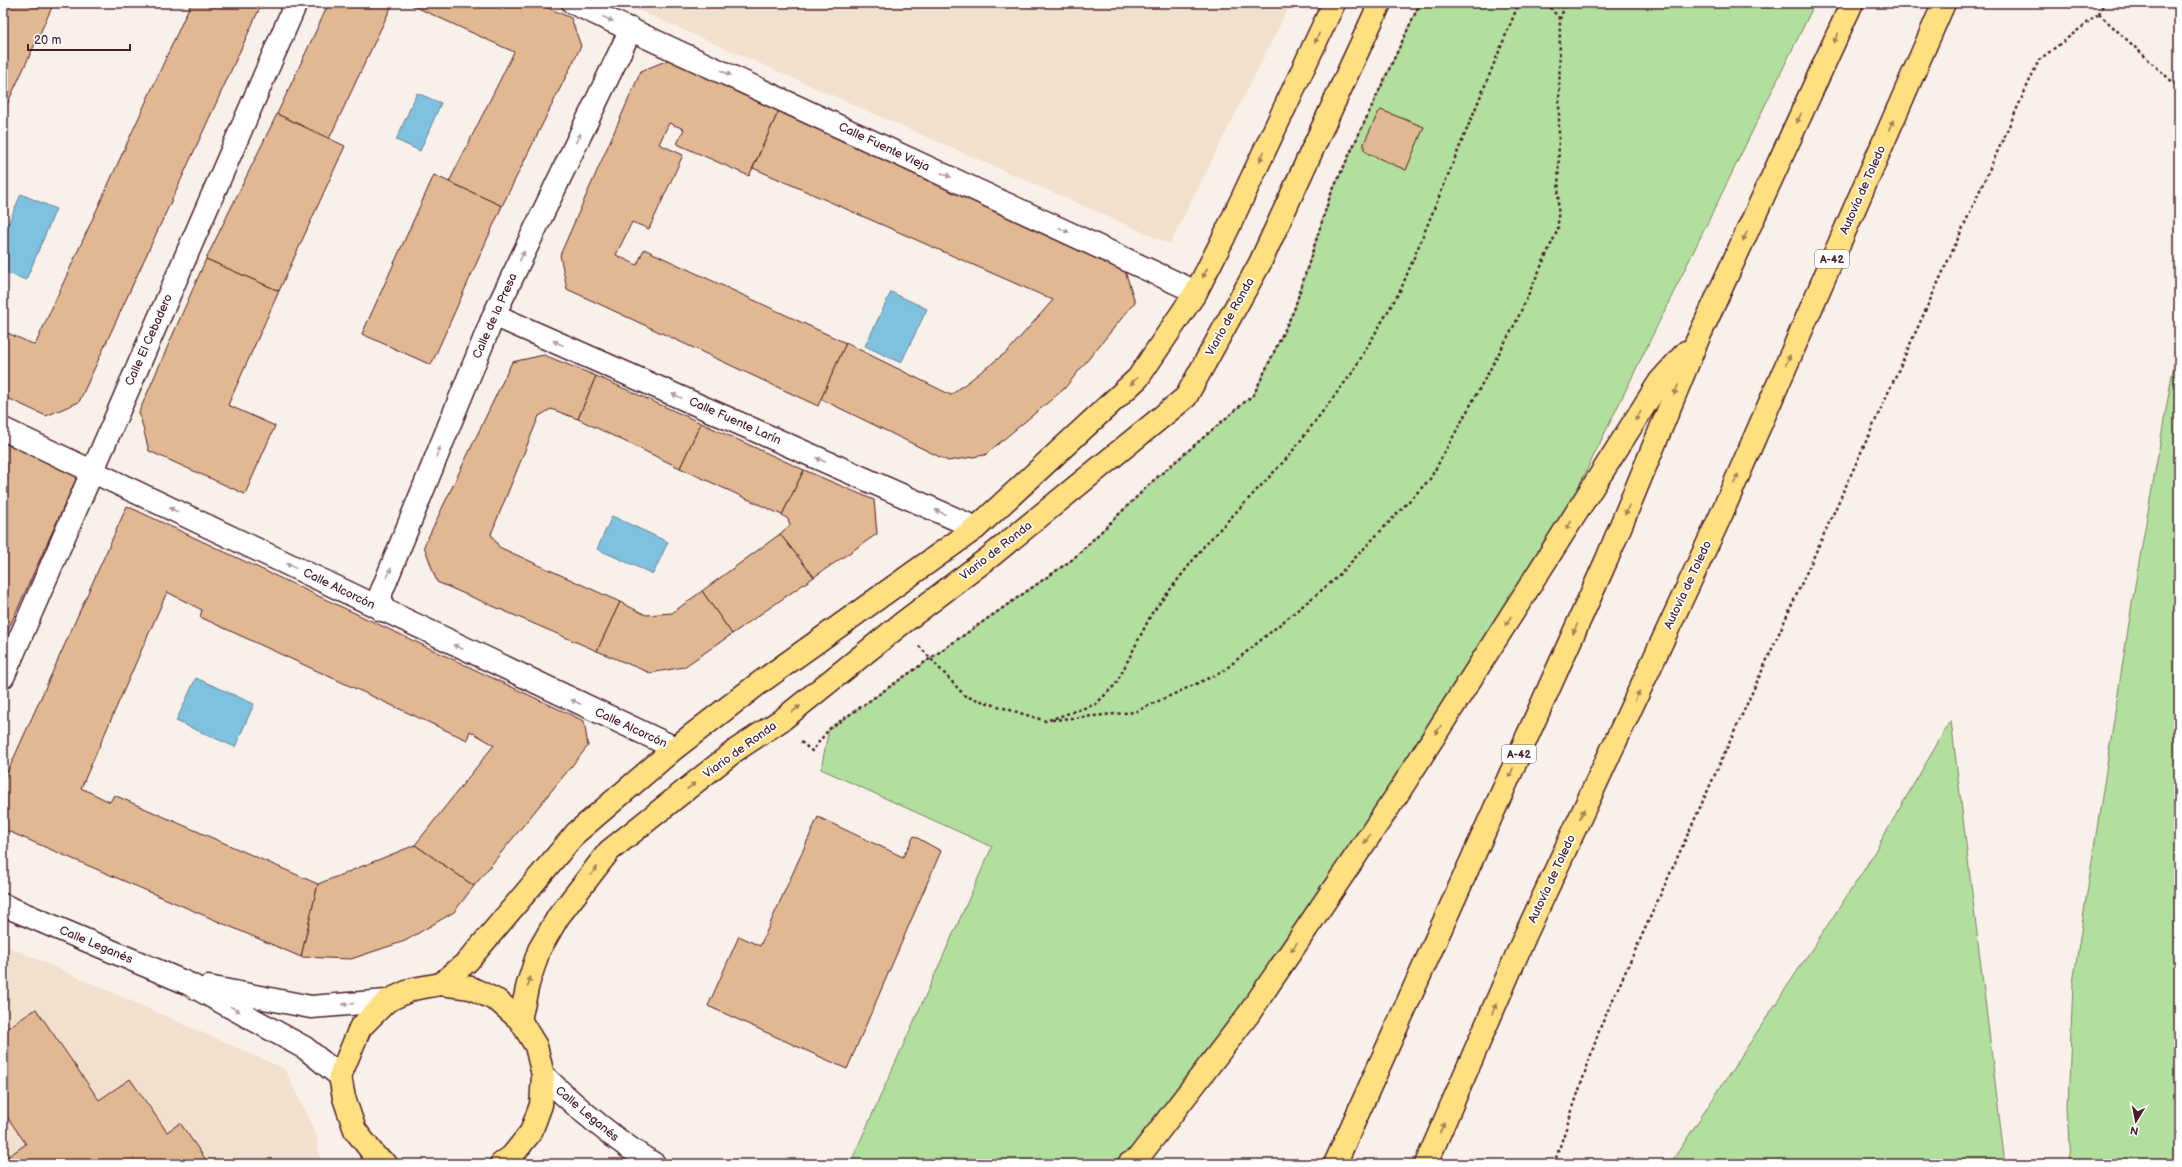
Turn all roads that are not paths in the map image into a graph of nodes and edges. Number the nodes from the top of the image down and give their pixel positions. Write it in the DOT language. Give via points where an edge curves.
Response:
graph roads {
  1 [pos="296,3"];
  2 [pos="1334,3"];
  3 [pos="1380,3"];
  4 [pos="1852,3"];
  5 [pos="1944,3"];
  6 [pos="578,4"];
  7 [pos="631,29"];
  8 [pos="1196,292"];
  9 [pos="494,315"];
  10 [pos="1697,341"];
  11 [pos="3,429"];
  12 [pos="93,470"];
  13 [pos="976,528"];
  14 [pos="381,610"];
  15 [pos="3,676"];
  16 [pos="675,748"];
  17 [pos="3,905"];
  18 [pos="189,984"];
  19 [pos="441,984"];
  20 [pos="387,1001"];
  21 [pos="520,1020"];
  22 [pos="543,1075"];
  23 [pos="340,1076"];
  24 [pos="378,1162"];
  25 [pos="501,1164"];
  26 [pos="654,1164"];
  27 [pos="1129,1164"];
  28 [pos="1335,1164"];
  29 [pos="1426,1164"];
  1 -- 12 [label="street, Calle El Cebadero"];
  2 -- 8 [label="main road, one-way"];
  21 -- 3 [label="main road, Viario de Ronda, one-way" via="539,950 558,917 609,851 736,750 783,719 1186,397 1260,263"];
  4 -- 10 [label="main road, A-42, one-way"];
  29 -- 5 [label="main road, Autovía de Toledo / A-42, one-way" via="1525,936 1721,515"];
  6 -- 7 [label="street, Calle Fuente Vieja, one-way"];
  7 -- 8 [label="street, Calle Fuente Vieja, one-way"];
  9 -- 7 [label="street, Calle de la Presa, one-way"];
  8 -- 13 [label="main road, one-way" via="1138,378"];
  13 -- 9 [label="street, Calle Fuente Larín, one-way"];
  14 -- 9 [label="street, Calle de la Presa, one-way" via="381,593"];
  10 -- 27 [label="main road, one-way" via="1660,381 1394,798 1248,1015 1138,1158"];
  10 -- 28 [label="main road, A-42, one-way" via="1607,559"];
  11 -- 12 [label="street, Calle Alcorcón"];
  14 -- 12 [label="street, Calle Alcorcón, one-way"];
  12 -- 15 [label="street, Calle El Cebadero"];
  13 -- 16 [label="main road" via="774,672"];
  16 -- 14 [label="street, Calle Alcorcón, one-way"];
  16 -- 19 [label="main road" via="576,833 468,961"];
  17 -- 18 [label="street, Calle Leganés"];
  20 -- 18 [label="street, Calle Leganés, one-way" via="311,1007"];
  18 -- 23 [label="street, Calle Leganés, one-way" via="305,1048"];
  19 -- 20 [label="main road, Calle Leganés" via="413,989"];
  19 -- 21 [label="main road, Calle Leganés" via="471,988 498,1001"];
  20 -- 23 [label="main road, Calle Leganés" via="360,1028"];
  21 -- 22 [label="main road, Calle Leganés" via="536,1046"];
  22 -- 25 [label="main road, Calle Leganés" via="541,1105 530,1132 512,1156"];
  22 -- 26 [label="street, Calle Leganés" via="570,1102 630,1150"];
  23 -- 24 [label="main road" via="344,1098 355,1130"];
}
